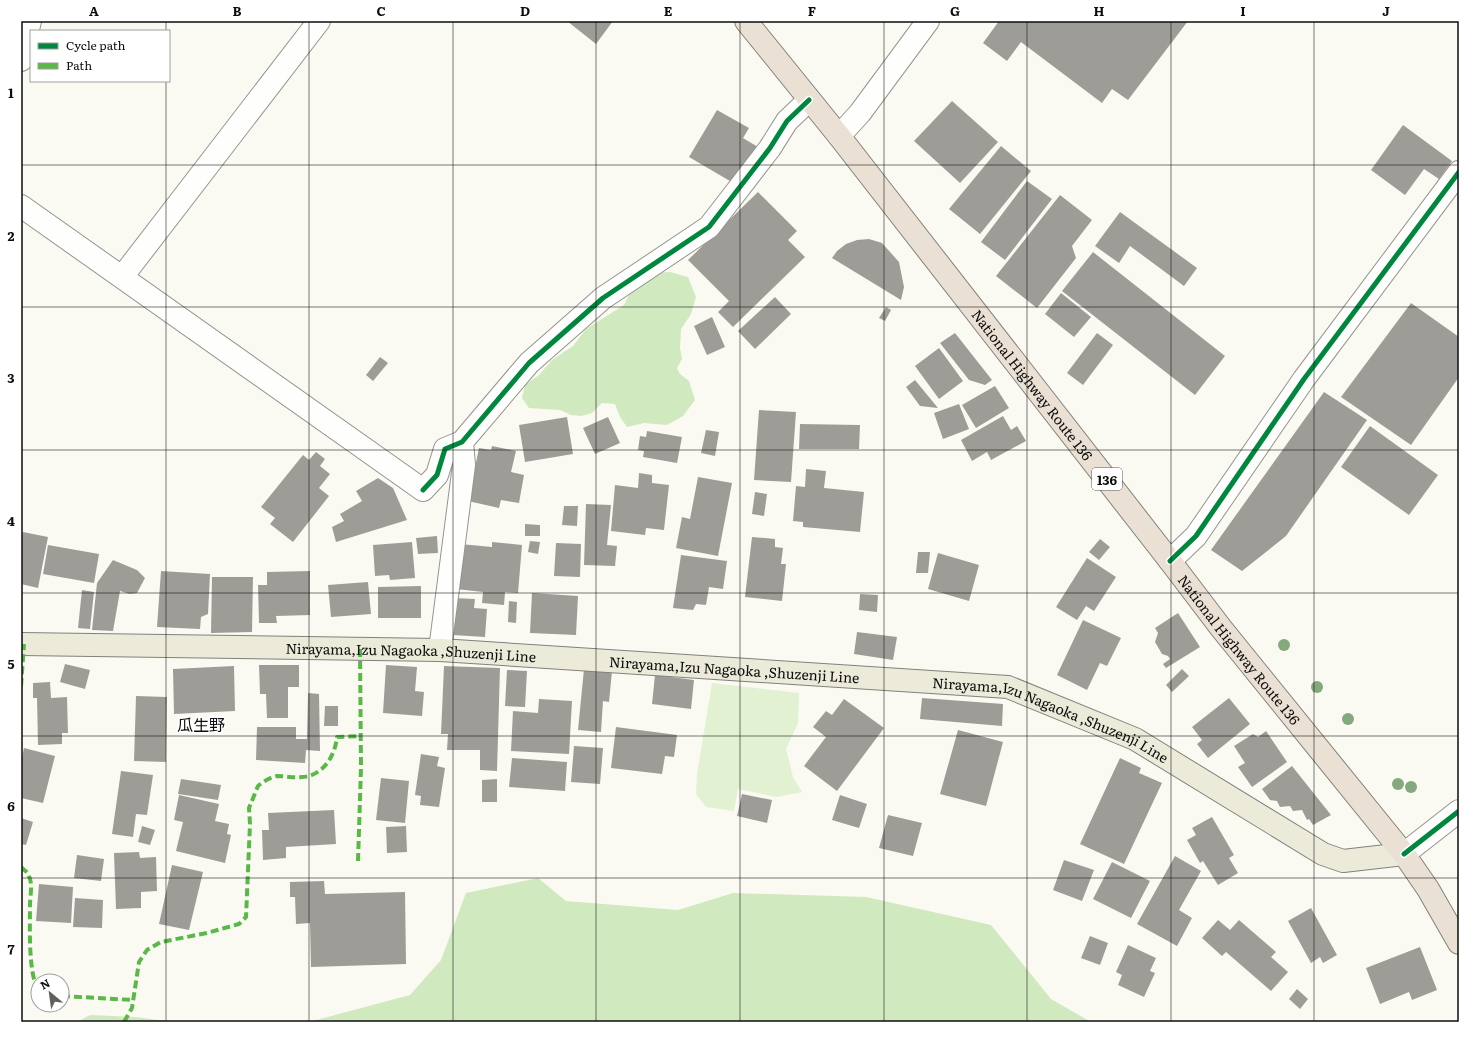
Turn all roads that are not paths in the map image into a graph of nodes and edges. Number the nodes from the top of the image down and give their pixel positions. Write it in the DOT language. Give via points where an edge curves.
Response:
graph roads {
  1 [pos="30,21"];
  2 [pos="319,21"];
  3 [pos="746,21"];
  4 [pos="928,21"];
  5 [pos="21,60"];
  6 [pos="809,100"];
  7 [pos="839,136"];
  8 [pos="1459,172"];
  9 [pos="21,206"];
  10 [pos="122,277"];
  11 [pos="462,442"];
  12 [pos="1170,561"];
  13 [pos="21,644"];
  14 [pos="440,650"];
  15 [pos="1459,811"];
  16 [pos="1404,854"];
  17 [pos="1459,943"];
  1 -- 5 [label="street"];
  2 -- 10 [label="street"];
  3 -- 6 [label="highway, National Highway Route 136 / 136"];
  4 -- 7 [label="street" via="860,114"];
  6 -- 7 [label="highway, National Highway Route 136 / 136"];
  6 -- 11 [label="street" via="787,121 770,148 709,227 602,298 529,363"];
  7 -- 12 [label="highway, National Highway Route 136 / 136"];
  8 -- 12 [label="street" via="1304,379 1196,536"];
  9 -- 10 [label="street"];
  10 -- 11 [label="street" via="422,490 436,475 445,449"];
  11 -- 14 [label="street" via="464,465"];
  12 -- 16 [label="highway, National Highway Route 136 / 136" via="1220,628"];
  13 -- 14 [label="main road, Nirayama,Izu Nagaoka ,Shuzenji Line"];
  14 -- 16 [label="main road, Nirayama,Izu Nagaoka ,Shuzenji Line" via="1008,687 1135,739 1323,854 1342,861"];
  15 -- 16 [label="street"];
  16 -- 17 [label="highway, National Highway Route 136 / 136" via="1428,889"];
}
